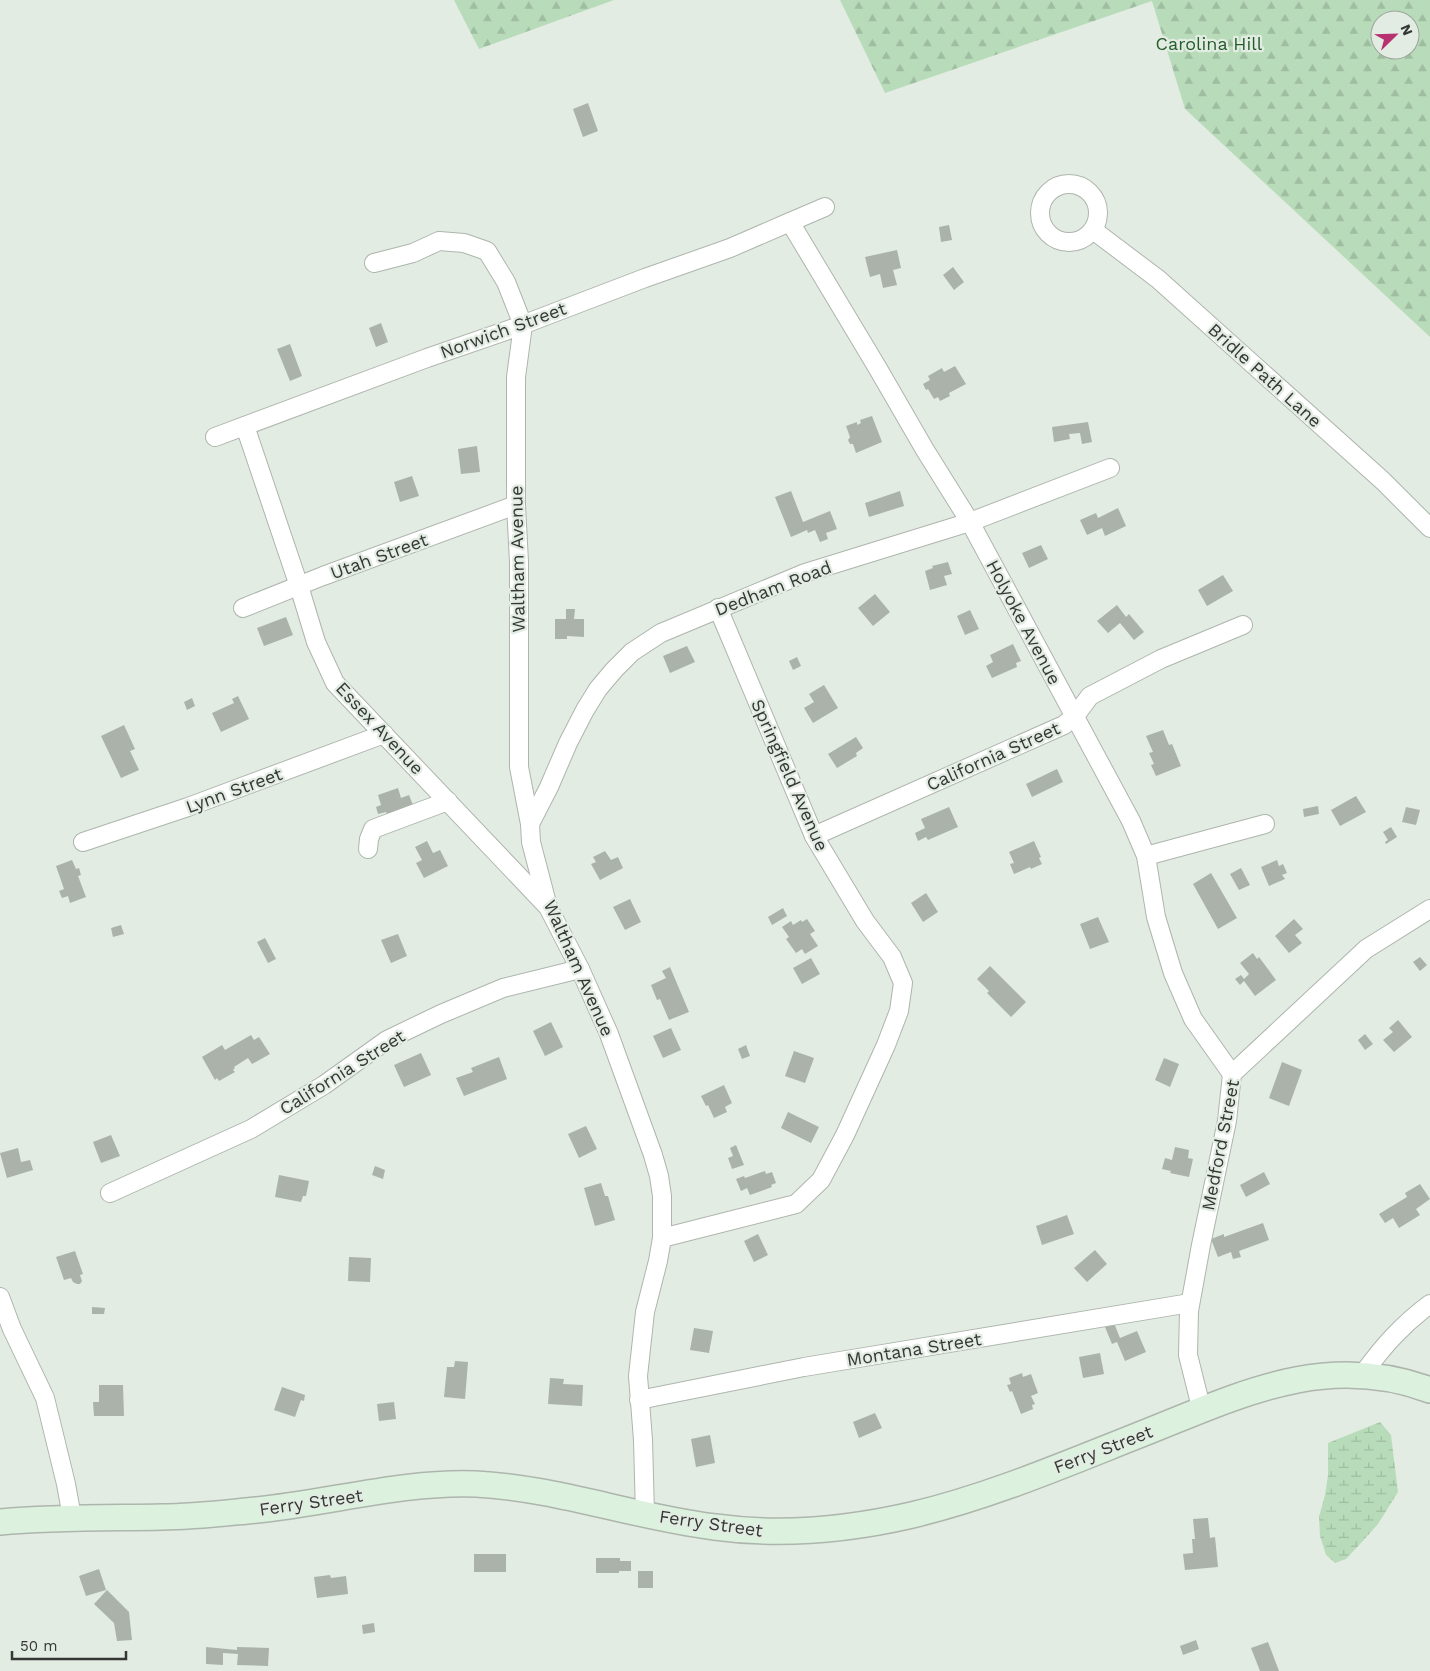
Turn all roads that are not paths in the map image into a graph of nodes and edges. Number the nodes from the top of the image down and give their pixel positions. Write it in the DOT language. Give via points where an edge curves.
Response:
graph roads {
  1 [pos="825,207"];
  2 [pos="790,222"];
  3 [pos="1093,230"];
  4 [pos="374,263"];
  5 [pos="523,325"];
  6 [pos="245,426"];
  7 [pos="215,437"];
  8 [pos="1110,468"];
  9 [pos="516,505"];
  10 [pos="970,522"];
  11 [pos="1430,528"];
  12 [pos="299,586"];
  13 [pos="243,608"];
  14 [pos="718,608"];
  15 [pos="1243,625"];
  16 [pos="1075,716"];
  17 [pos="384,734"];
  18 [pos="549,787"];
  19 [pos="523,788"];
  20 [pos="448,801"];
  21 [pos="530,824"];
  22 [pos="1265,824"];
  23 [pos="814,836"];
  24 [pos="83,842"];
  25 [pos="368,849"];
  26 [pos="1146,856"];
  27 [pos="548,907"];
  28 [pos="1430,909"];
  29 [pos="580,969"];
  30 [pos="1232,1074"];
  31 [pos="110,1193"];
  32 [pos="662,1238"];
  33 [pos="0,1297"];
  34 [pos="1190,1303"];
  35 [pos="1430,1304"];
  36 [pos="1363,1374"];
  37 [pos="1430,1390"];
  38 [pos="639,1400"];
  39 [pos="1202,1411"];
  40 [pos="645,1514"];
  41 [pos="72,1517"];
  42 [pos="0,1522"];
  1 -- 2 [label="street"];
  2 -- 5 [label="street, Norwich Street" via="730,248"];
  2 -- 10 [label="street, Holyoke Avenue"];
  3 -- 11 [label="street, Bridle Path Lane" via="1158,279 1383,481"];
  4 -- 5 [label="street" via="414,253 439,241 464,243 486,251 506,282"];
  5 -- 6 [label="street, Norwich Street"];
  5 -- 9 [label="street, Waltham Avenue" via="516,377"];
  6 -- 7 [label="street, Norwich Street"];
  6 -- 12 [label="street, Essex Avenue"];
  8 -- 10 [label="street, Dedham Road"];
  9 -- 12 [label="street, Utah Street"];
  9 -- 19 [label="street, Waltham Avenue" via="519,767"];
  10 -- 14 [label="street, Dedham Road" via="805,573"];
  10 -- 16 [label="street, Holyoke Avenue"];
  12 -- 13 [label="street, Utah Street"];
  12 -- 17 [label="street, Essex Avenue" via="316,642 335,682"];
  14 -- 18 [label="street, Dedham Road" via="661,634 632,652 614,670 585,710"];
  14 -- 23 [label="street, Springfield Avenue"];
  15 -- 16 [label="street, California Street" via="1161,659 1090,696"];
  16 -- 23 [label="street, California Street" via="1064,725"];
  16 -- 26 [label="street, Holyoke Avenue"];
  17 -- 20 [label="street, Essex Avenue"];
  17 -- 24 [label="street, Lynn Street" via="188,807"];
  18 -- 19 [label="street"];
  18 -- 21 [label="street, Dedham Road"];
  19 -- 21 [label="street, Waltham Avenue"];
  20 -- 25 [label="street" via="373,829"];
  20 -- 27 [label="street, Essex Avenue"];
  21 -- 27 [label="street, Waltham Avenue" via="531,842"];
  22 -- 26 [label="street"];
  23 -- 32 [label="street, Springfield Avenue" via="865,920 892,957 903,983 899,1011 845,1135 821,1180 796,1204"];
  26 -- 30 [label="street, Holyoke Avenue" via="1156,917 1173,972 1193,1019"];
  27 -- 29 [label="street, Waltham Avenue"];
  28 -- 30 [label="street, Medford Street" via="1366,950"];
  29 -- 31 [label="street, California Street" via="503,988 432,1018 387,1040 324,1085 251,1129"];
  29 -- 32 [label="street, Waltham Avenue" via="609,1034 653,1155 662,1196"];
  30 -- 34 [label="street, Medford Street" via="1226,1128"];
  32 -- 38 [label="street, Waltham Avenue" via="641,1333"];
  33 -- 41 [label="street" via="45,1398"];
  34 -- 38 [label="street, Montana Street" via="804,1367"];
  34 -- 39 [label="street, Medford Street" via="1188,1355"];
  35 -- 36 [label="street" via="1390,1338"];
  36 -- 37 [label="main road, Ferry Street"];
  36 -- 39 [label="main road, Ferry Street" via="1312,1376 1263,1387"];
  38 -- 40 [label="street, Waltham Avenue"];
  39 -- 40 [label="main road, Ferry Street" via="984,1493 884,1520 829,1529 773,1531 712,1527"];
  40 -- 41 [label="main road, Ferry Street" via="544,1492 471,1484 412,1488 231,1513 160,1518"];
  41 -- 42 [label="main road, Ferry Street"];
}
